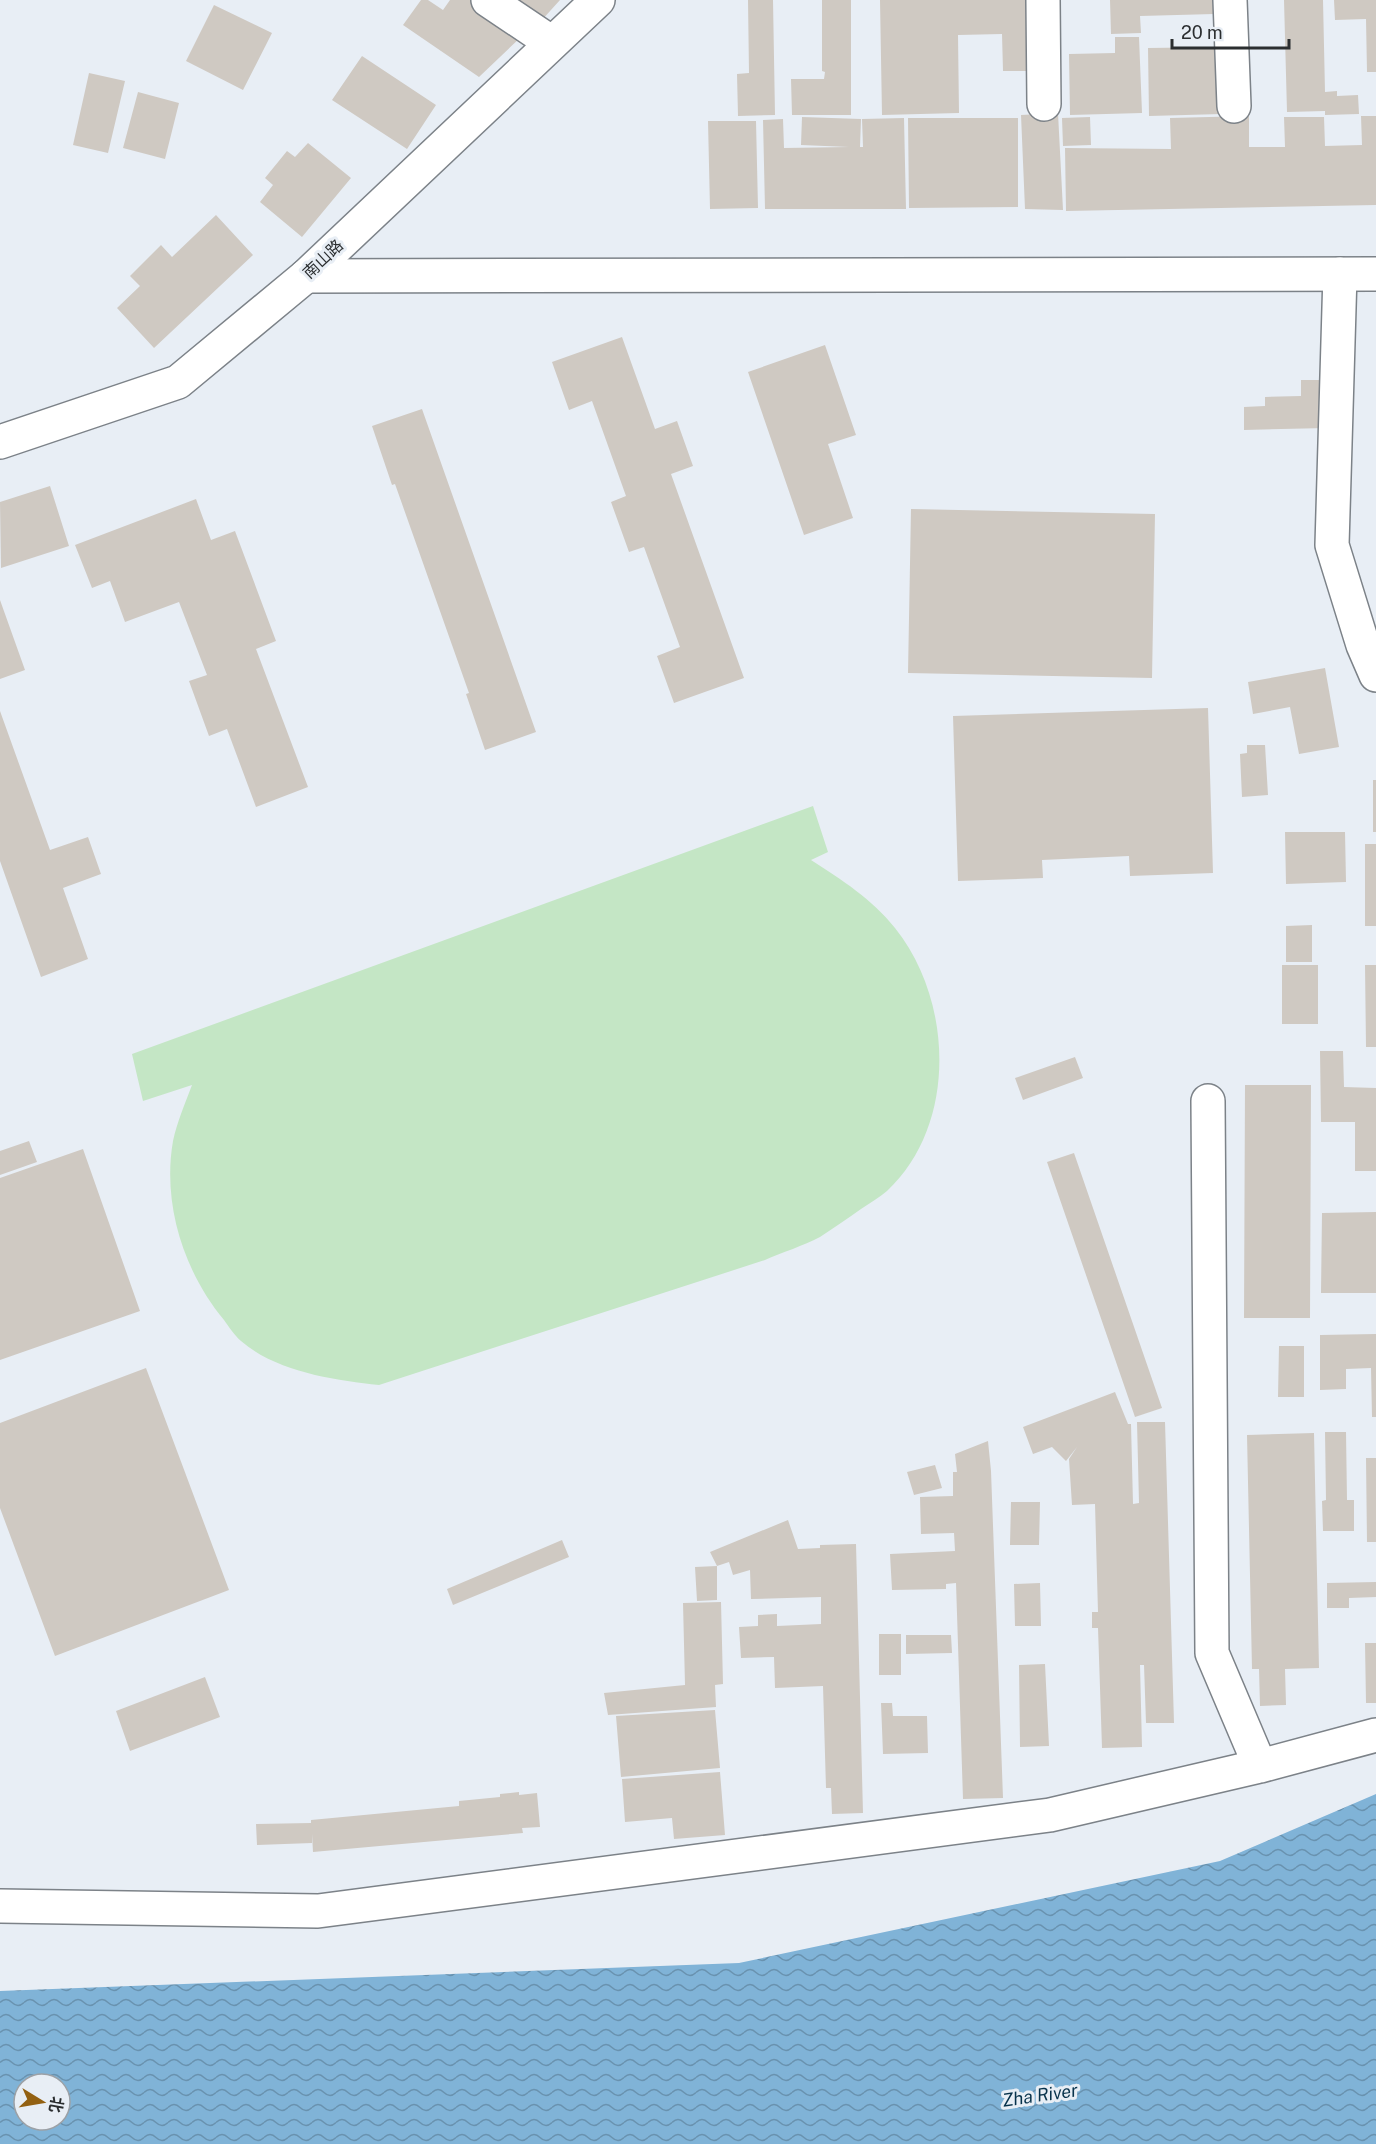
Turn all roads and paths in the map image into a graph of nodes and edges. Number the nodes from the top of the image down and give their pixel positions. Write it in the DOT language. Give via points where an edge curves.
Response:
graph roads {
  1 [pos="488,0"];
  2 [pos="598,0"];
  3 [pos="1043,0"];
  4 [pos="1230,0"];
  5 [pos="552,43"];
  6 [pos="1044,104"];
  7 [pos="1234,105"];
  8 [pos="1340,274"];
  9 [pos="1376,274"];
  10 [pos="306,276"];
  11 [pos="0,442"];
  12 [pos="1376,675"];
  13 [pos="1208,1101"];
  14 [pos="1376,1735"];
  15 [pos="1260,1766"];
  16 [pos="0,1906"];
  1 -- 5 [label="street"];
  2 -- 5 [label="street, 南山路"];
  3 -- 6 [label="street"];
  4 -- 7 [label="street"];
  5 -- 10 [label="street, 南山路"];
  8 -- 9 [label="street"];
  8 -- 10 [label="street"];
  8 -- 12 [label="street" via="1332,545"];
  10 -- 11 [label="street, 南山路" via="178,382"];
  13 -- 15 [label="street" via="1212,1653"];
  14 -- 15 [label="street"];
  15 -- 16 [label="street" via="1050,1815 318,1911"];
}
